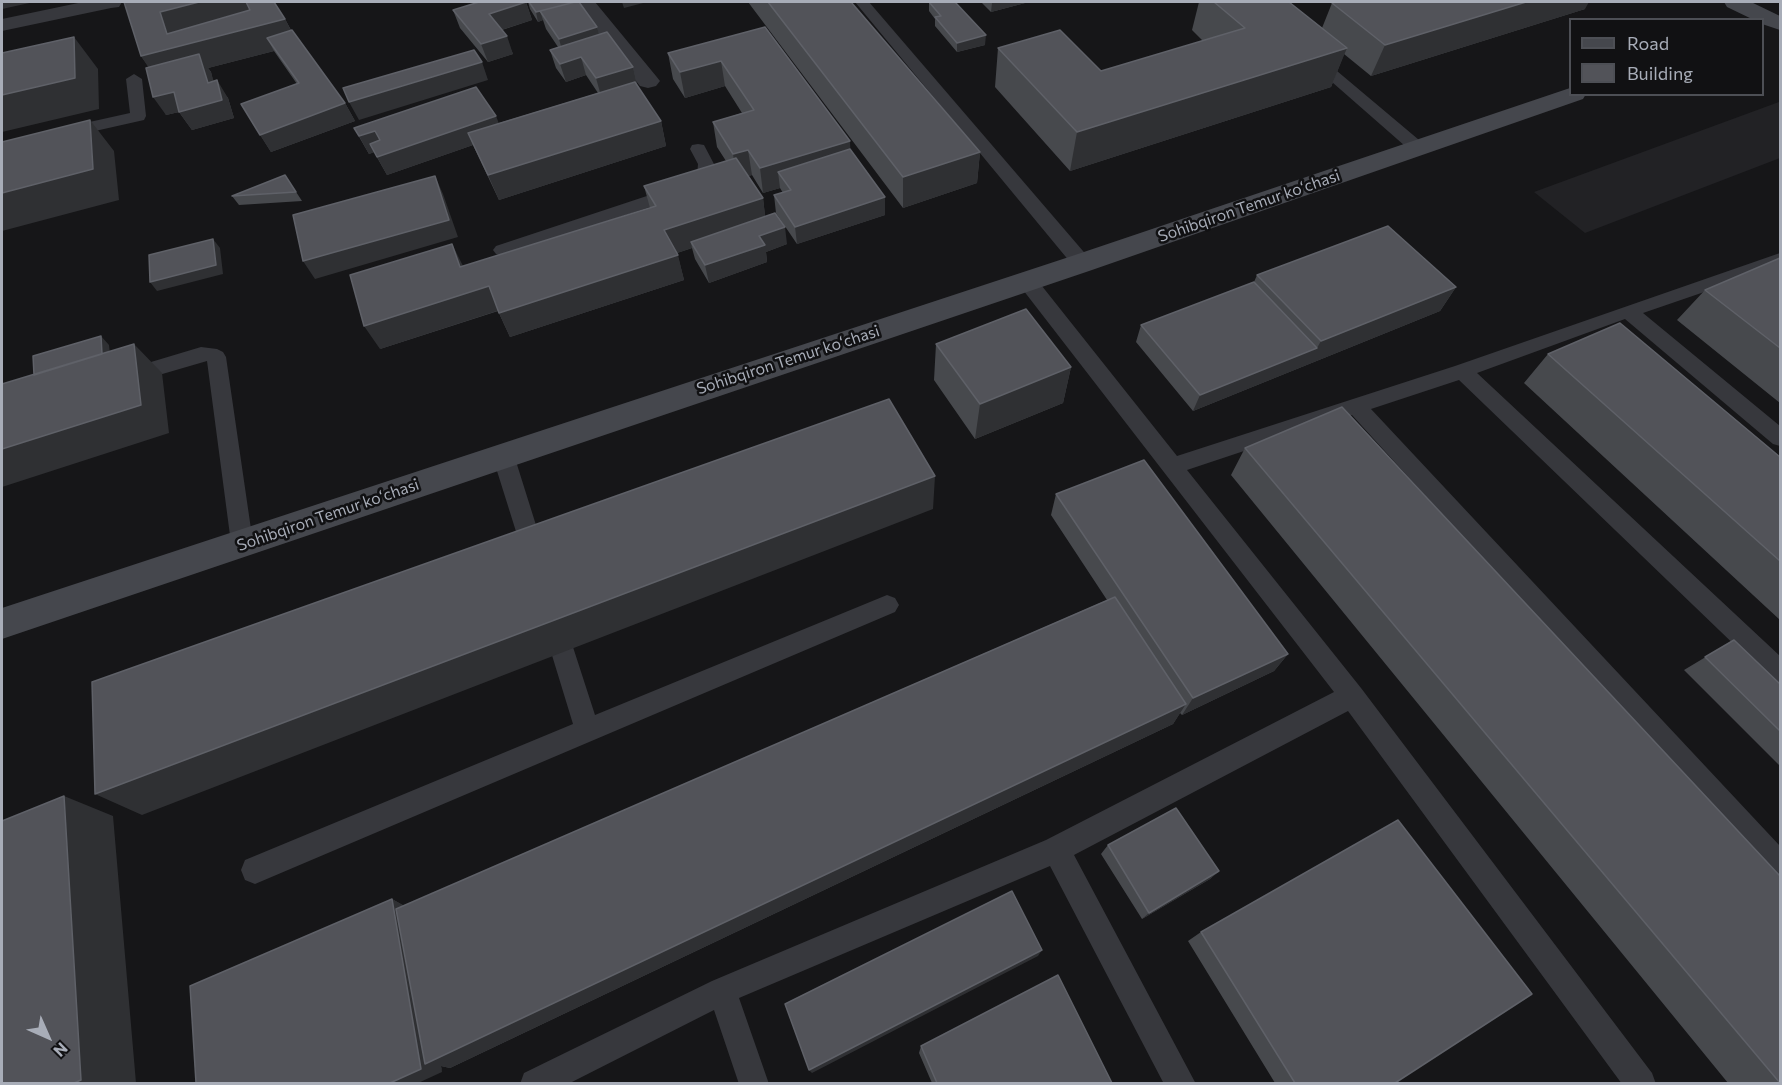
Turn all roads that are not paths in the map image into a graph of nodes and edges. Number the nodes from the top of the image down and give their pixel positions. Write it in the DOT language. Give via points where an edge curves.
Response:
graph roads {
  1 [pos="111,2"];
  2 [pos="584,2"];
  3 [pos="862,2"];
  4 [pos="1735,2"];
  5 [pos="1764,18"];
  6 [pos="2,24"];
  7 [pos="1302,48"];
  8 [pos="134,79"];
  9 [pos="648,81"];
  10 [pos="1569,96"];
  11 [pos="47,136"];
  12 [pos="698,149"];
  13 [pos="1419,149"];
  14 [pos="502,250"];
  15 [pos="1780,259"];
  16 [pos="1082,263"];
  17 [pos="1027,281"];
  18 [pos="1628,311"];
  19 [pos="1462,371"];
  20 [pos="112,380"];
  21 [pos="1356,405"];
  22 [pos="1780,438"];
  23 [pos="503,455"];
  24 [pos="1173,466"];
  25 [pos="242,543"];
  26 [pos="536,563"];
  27 [pos="887,605"];
  28 [pos="2,624"];
  29 [pos="563,652"];
  30 [pos="1780,672"];
  31 [pos="1352,696"];
  32 [pos="588,731"];
  33 [pos="1056,850"];
  34 [pos="1780,865"];
  35 [pos="255,870"];
  36 [pos="722,991"];
  37 [pos="535,1083"];
  38 [pos="754,1083"];
  39 [pos="1181,1083"];
  40 [pos="1641,1083"];
  1 -- 6 [label="street"];
  2 -- 9 [label="street"];
  3 -- 16 [label="lane"];
  4 -- 5 [label="main road"];
  7 -- 13 [label="lane"];
  8 -- 11 [label="lane" via="138,116"];
  10 -- 13 [label="main road, Sohibqiron Temur koʻchasi"];
  12 -- 14 [label="lane" via="706,164 705,179 686,189"];
  13 -- 16 [label="main road, Sohibqiron Temur koʻchasi"];
  15 -- 18 [label="lane"];
  16 -- 17 [label="main road, Sohibqiron Temur koʻchasi"];
  17 -- 23 [label="main road, Sohibqiron Temur koʻchasi"];
  17 -- 24 [label="lane"];
  18 -- 19 [label="lane"];
  18 -- 22 [label="lane"];
  19 -- 21 [label="lane"];
  19 -- 30 [label="lane"];
  20 -- 25 [label="lane" via="201,354 216,357"];
  21 -- 24 [label="lane"];
  21 -- 34 [label="lane"];
  23 -- 25 [label="main road, Sohibqiron Temur koʻchasi"];
  23 -- 26 [label="lane"];
  24 -- 31 [label="lane"];
  25 -- 28 [label="main road, Sohibqiron Temur koʻchasi"];
  27 -- 32 [label="lane"];
  29 -- 32 [label="lane"];
  31 -- 33 [label="lane"];
  31 -- 40 [label="lane"];
  32 -- 35 [label="lane"];
  33 -- 36 [label="lane"];
  33 -- 39 [label="lane"];
  36 -- 37 [label="lane"];
  36 -- 38 [label="lane"];
}
